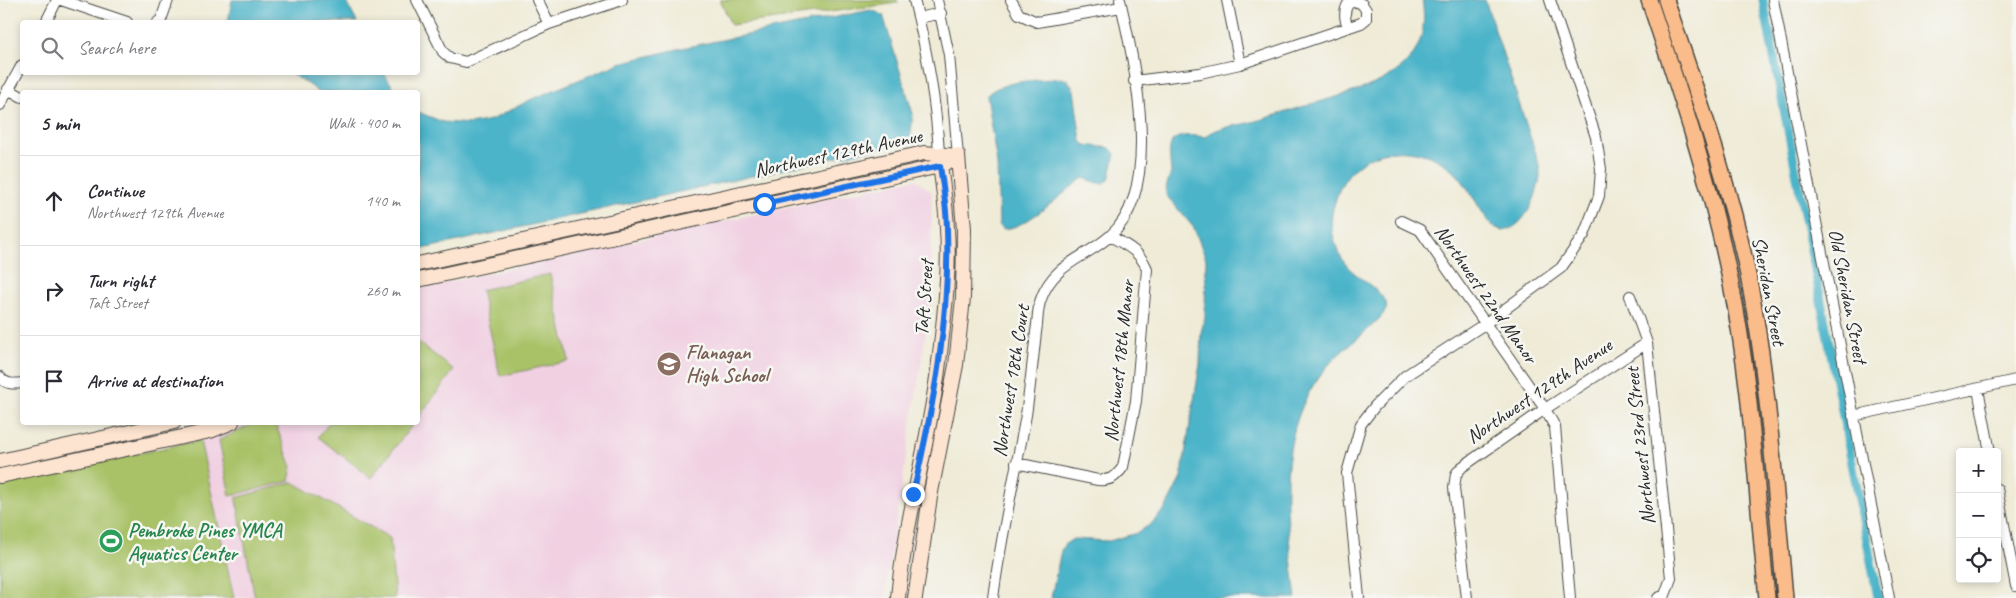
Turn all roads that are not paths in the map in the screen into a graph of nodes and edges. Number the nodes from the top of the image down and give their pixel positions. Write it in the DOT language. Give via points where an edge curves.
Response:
graph roads {
  1 [pos="57,0"];
  2 [pos="61,0"];
  3 [pos="168,0"];
  4 [pos="417,0"];
  5 [pos="537,0"];
  6 [pos="622,0"];
  7 [pos="914,0"];
  8 [pos="937,0"];
  9 [pos="1011,0"];
  10 [pos="1227,0"];
  11 [pos="1550,0"];
  12 [pos="1649,0"];
  13 [pos="1666,0"];
  14 [pos="1772,0"];
  15 [pos="1121,3"];
  16 [pos="941,13"];
  17 [pos="919,18"];
  18 [pos="47,20"];
  19 [pos="121,20"];
  20 [pos="160,20"];
  21 [pos="549,24"];
  22 [pos="1349,27"];
  23 [pos="1240,64"];
  24 [pos="20,68"];
  25 [pos="1134,81"];
  26 [pos="8,89"];
  27 [pos="20,96"];
  28 [pos="0,105"];
  29 [pos="958,156"];
  30 [pos="940,160"];
  31 [pos="1401,221"];
  32 [pos="551,236"];
  33 [pos="1110,236"];
  34 [pos="565,249"];
  35 [pos="420,264"];
  36 [pos="420,280"];
  37 [pos="1630,296"];
  38 [pos="1486,323"];
  39 [pos="1647,343"];
  40 [pos="2,379"];
  41 [pos="2016,380"];
  42 [pos="20,383"];
  43 [pos="1978,389"];
  44 [pos="1545,409"];
  45 [pos="1854,416"];
  46 [pos="930,420"];
  47 [pos="946,423"];
  48 [pos="161,425"];
  49 [pos="225,425"];
  50 [pos="1989,448"];
  51 [pos="0,461"];
  52 [pos="1016,463"];
  53 [pos="0,476"];
  54 [pos="1998,493"];
  55 [pos="2016,586"];
  56 [pos="1662,596"];
  57 [pos="898,598"];
  58 [pos="915,598"];
  59 [pos="993,598"];
  60 [pos="1358,598"];
  61 [pos="1467,598"];
  62 [pos="1570,598"];
  63 [pos="1767,598"];
  64 [pos="1785,598"];
  65 [pos="1889,598"];
  1 -- 18 [label="street"];
  2 -- 19 [label="street"];
  3 -- 20 [label="street"];
  4 -- 21 [label="street" via="443,52 457,62 478,58"];
  5 -- 21 [label="street"];
  6 -- 21 [label="street"];
  7 -- 17 [label="street, Taft Street"];
  8 -- 16 [label="street, Taft Street"];
  9 -- 15 [label="street" via="1019,14 1037,22"];
  10 -- 23 [label="street"];
  11 -- 38 [label="street" via="1596,137 1601,169 1598,196 1584,235 1561,268"];
  12 -- 63 [label="main road, Sheridan Street" via="1711,195 1731,280 1753,440"];
  13 -- 64 [label="main road, Sheridan Street" via="1729,195 1748,276 1771,440"];
  14 -- 45 [label="street, Old Sheridan Street"];
  15 -- 25 [label="street, Northwest 18th Court"];
  16 -- 17 [label="street"];
  16 -- 29 [label="street, Taft Street" via="949,55"];
  17 -- 30 [label="street, Taft Street" via="936,106"];
  22 -- 23 [label="street"];
  23 -- 25 [label="street" via="1200,73"];
  24 -- 26 [label="street"];
  25 -- 33 [label="street, Northwest 18th Court" via="1142,166 1128,212"];
  26 -- 27 [label="street"];
  26 -- 28 [label="street"];
  29 -- 30 [label="street, Northwest 129th Avenue"];
  29 -- 47 [label="street, Taft Street" via="964,228 963,298"];
  30 -- 32 [label="street, Northwest 129th Avenue" via="924,153"];
  30 -- 34 [label="street, Northwest 129th Avenue"];
  30 -- 46 [label="street, Taft Street" via="947,230 945,296"];
  31 -- 38 [label="street, Northwest 22nd Manor" via="1420,230"];
  32 -- 34 [label="street"];
  32 -- 35 [label="street, Northwest 129th Avenue"];
  33 -- 52 [label="street, Northwest 18th Court" via="1058,270 1041,300"];
  33 -- 52 [label="street, Northwest 18th Manor" via="1135,250 1146,269 1136,401 1123,467 1117,476 1106,481"];
  34 -- 36 [label="street, Northwest 129th Avenue"];
  37 -- 39 [label="street, Northwest 23rd Street"];
  38 -- 44 [label="street, Northwest 22nd Manor"];
  38 -- 60 [label="street" via="1405,376 1361,424 1347,473"];
  39 -- 44 [label="street, Northwest 129th Avenue"];
  39 -- 56 [label="street, Northwest 23rd Street" via="1671,578"];
  40 -- 42 [label="street" via="11,384"];
  41 -- 43 [label="street"];
  43 -- 45 [label="street"];
  43 -- 50 [label="street"];
  44 -- 61 [label="street, Northwest 129th Avenue" via="1456,474 1454,488"];
  44 -- 62 [label="street, Northwest 22nd Manor" via="1555,427"];
  45 -- 65 [label="street, Old Sheridan Street"];
  46 -- 47 [label="street"];
  46 -- 57 [label="street, Taft Street" via="913,494"];
  47 -- 58 [label="street, Taft Street" via="930,497"];
  48 -- 51 [label="street"];
  49 -- 53 [label="street" via="210,431"];
  52 -- 59 [label="street, Northwest 18th Court"];
  54 -- 55 [label="street"];
}
